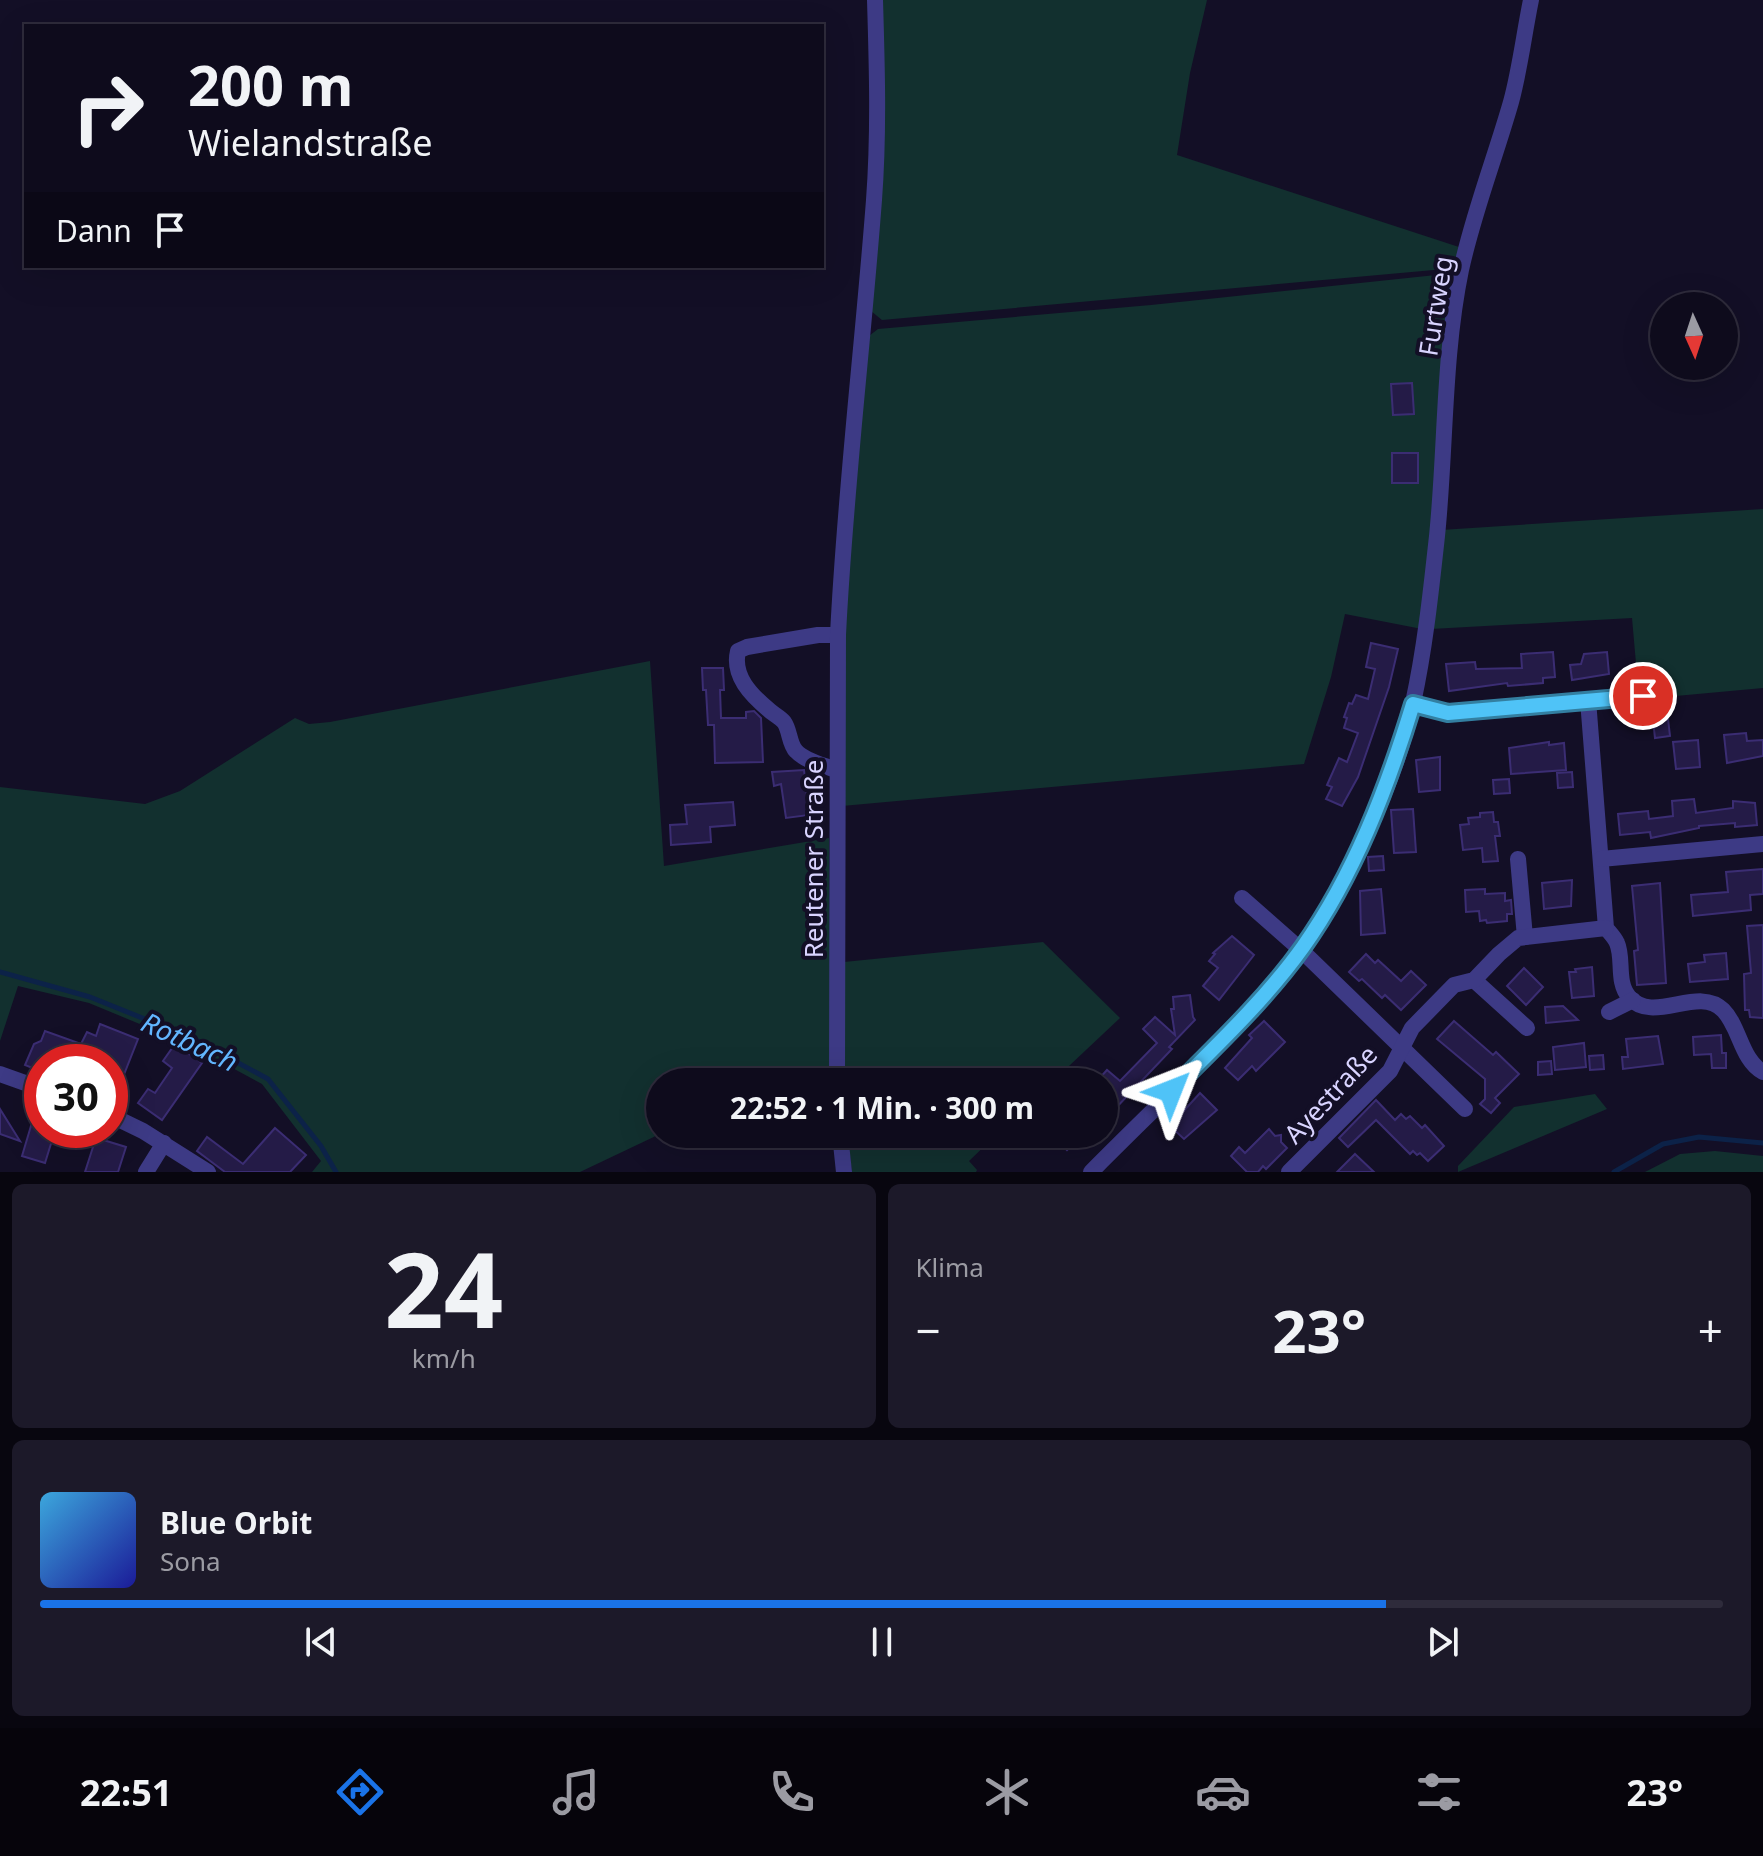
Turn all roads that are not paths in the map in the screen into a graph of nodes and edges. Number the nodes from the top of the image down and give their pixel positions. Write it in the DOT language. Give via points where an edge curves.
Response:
graph roads {
  1 [pos="875,0"];
  2 [pos="1531,0"];
  3 [pos="838,635"];
  4 [pos="1588,700"];
  5 [pos="1651,703"];
  6 [pos="1413,704"];
  7 [pos="836,770"];
  8 [pos="1763,844"];
  9 [pos="1518,859"];
  10 [pos="1601,859"];
  11 [pos="1242,898"];
  12 [pos="1606,928"];
  13 [pos="1525,937"];
  14 [pos="1301,950"];
  15 [pos="1474,980"];
  16 [pos="1633,1000"];
  17 [pos="1609,1012"];
  18 [pos="1527,1028"];
  19 [pos="1402,1047"];
  20 [pos="837,1068"];
  21 [pos="1763,1072"];
  22 [pos="0,1074"];
  23 [pos="24,1083"];
  24 [pos="1465,1109"];
  25 [pos="128,1124"];
  26 [pos="164,1143"];
  27 [pos="841,1148"];
  28 [pos="146,1172"];
  29 [pos="208,1172"];
  30 [pos="844,1172"];
  31 [pos="1091,1172"];
  32 [pos="1289,1172"];
  1 -- 3 [label="street, Reutener Straße" via="874,197"];
  2 -- 6 [label="street, Furtweg" via="1512,97 1461,270 1437,534"];
  3 -- 7 [label="street, Reutener Straße"];
  3 -- 7 [label="street" via="747,647 738,651 735,662 747,687 784,722 794,750"];
  4 -- 5 [label="street" via="1643,696"];
  4 -- 6 [label="street" via="1448,713"];
  4 -- 10 [label="street"];
  6 -- 14 [label="street, Furtweg" via="1363,839"];
  7 -- 20 [label="street, Reutener Straße"];
  8 -- 10 [label="street"];
  9 -- 13 [label="street"];
  10 -- 12 [label="street"];
  11 -- 14 [label="street"];
  12 -- 13 [label="street"];
  12 -- 16 [label="street" via="1617,943 1623,986"];
  13 -- 15 [label="street, Ayestraße" via="1513,941"];
  14 -- 19 [label="street"];
  14 -- 31 [label="street, Furtweg" via="1232,1030"];
  15 -- 18 [label="street"];
  15 -- 19 [label="street, Ayestraße" via="1454,985 1412,1028"];
  16 -- 17 [label="street"];
  16 -- 21 [label="street" via="1649,1007 1702,1002 1719,1006 1751,1062"];
  19 -- 24 [label="street, Ayestraße"];
  19 -- 32 [label="street, Ayestraße" via="1390,1071"];
  22 -- 23 [label="street"];
  25 -- 26 [label="street"];
  26 -- 28 [label="street"];
  26 -- 29 [label="street"];
  27 -- 30 [label="street"];
}
